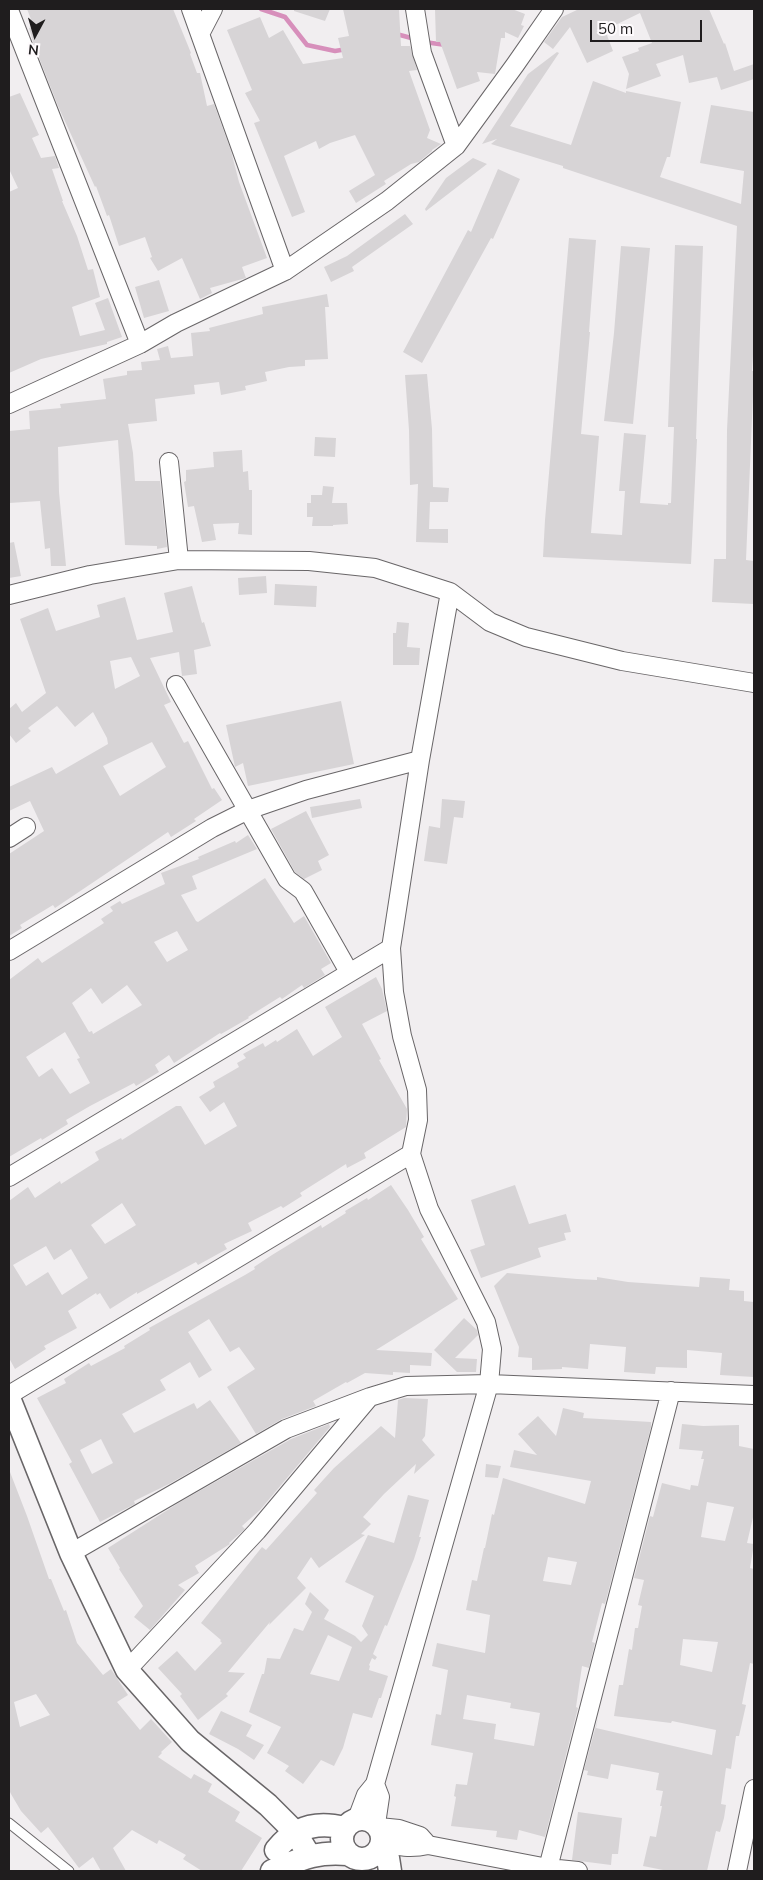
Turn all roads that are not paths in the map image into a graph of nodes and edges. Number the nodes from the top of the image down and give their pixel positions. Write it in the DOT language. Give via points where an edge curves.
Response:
graph roads {
  1 [pos="191,9"];
  2 [pos="213,9"];
  3 [pos="415,9"];
  4 [pos="554,9"];
  5 [pos="9,10"];
  6 [pos="200,34"];
  7 [pos="456,146"];
  8 [pos="285,271"];
  9 [pos="140,344"];
  10 [pos="9,404"];
  11 [pos="169,462"];
  12 [pos="179,560"];
  13 [pos="450,592"];
  14 [pos="9,595"];
  15 [pos="754,683"];
  16 [pos="176,685"];
  17 [pos="420,760"];
  18 [pos="248,810"];
  19 [pos="26,827"];
  20 [pos="9,838"];
  21 [pos="391,948"];
  22 [pos="9,951"];
  23 [pos="349,972"];
  24 [pos="410,1154"];
  25 [pos="9,1177"];
  26 [pos="489,1384"];
  27 [pos="671,1392"];
  28 [pos="754,1395"];
  29 [pos="9,1396"];
  30 [pos="370,1397"];
  31 [pos="71,1553"];
  32 [pos="127,1670"];
  33 [pos="754,1789"];
  34 [pos="268,1805"];
  35 [pos="9,1823"];
  36 [pos="370,1831"];
  37 [pos="295,1832"];
  38 [pos="309,1855"];
  39 [pos="352,1860"];
  40 [pos="273,1864"];
  41 [pos="564,1870"];
  42 [pos="69,1871"];
  43 [pos="390,1871"];
  44 [pos="737,1871"];
  1 -- 6 [label="street"];
  2 -- 6 [label="street"];
  3 -- 7 [label="street" via="422,52"];
  4 -- 7 [label="street"];
  5 -- 9 [label="street"];
  6 -- 8 [label="street"];
  7 -- 8 [label="street" via="387,201"];
  8 -- 9 [label="street" via="176,323"];
  9 -- 10 [label="street"];
  11 -- 12 [label="street"];
  12 -- 13 [label="street" via="309,561 375,568"];
  12 -- 14 [label="street" via="90,575"];
  13 -- 15 [label="street" via="490,622 526,637 622,661"];
  13 -- 17 [label="street"];
  16 -- 18 [label="street"];
  17 -- 18 [label="street" via="306,790"];
  17 -- 21 [label="street"];
  18 -- 22 [label="street" via="212,828"];
  18 -- 23 [label="street" via="287,879 308,898"];
  19 -- 20 [label="street"];
  21 -- 23 [label="street"];
  21 -- 24 [label="street" via="397,1010 417,1090 418,1120"];
  23 -- 25 [label="street"];
  24 -- 26 [label="street" via="429,1209 486,1322 492,1350"];
  24 -- 29 [label="street"];
  26 -- 27 [label="street"];
  26 -- 30 [label="street" via="406,1386"];
  26 -- 36 [label="street" via="375,1784 380,1797"];
  27 -- 28 [label="street"];
  27 -- 41 [label="street"];
  29 -- 31 [label="street"];
  30 -- 31 [label="street" via="286,1429"];
  30 -- 32 [label="street" via="258,1531"];
  31 -- 32 [label="street"];
  32 -- 34 [label="street" via="190,1741"];
  33 -- 44 [label="street"];
  34 -- 37 [label="street"];
  34 -- 40 [label="street" via="276,1828"];
  35 -- 42 [label="lane"];
  36 -- 37 [label="street" via="321,1824"];
  36 -- 39 [label="street" via="376,1853 366,1859"];
  36 -- 39 [label="street" via="342,1836 342,1844"];
  36 -- 41 [label="street" via="399,1847 428,1845"];
  36 -- 43 [label="street" via="388,1858"];
  37 -- 38 [label="street"];
  37 -- 40 [label="street"];
  38 -- 39 [label="street" via="335,1853"];
  38 -- 40 [label="street"];
}
